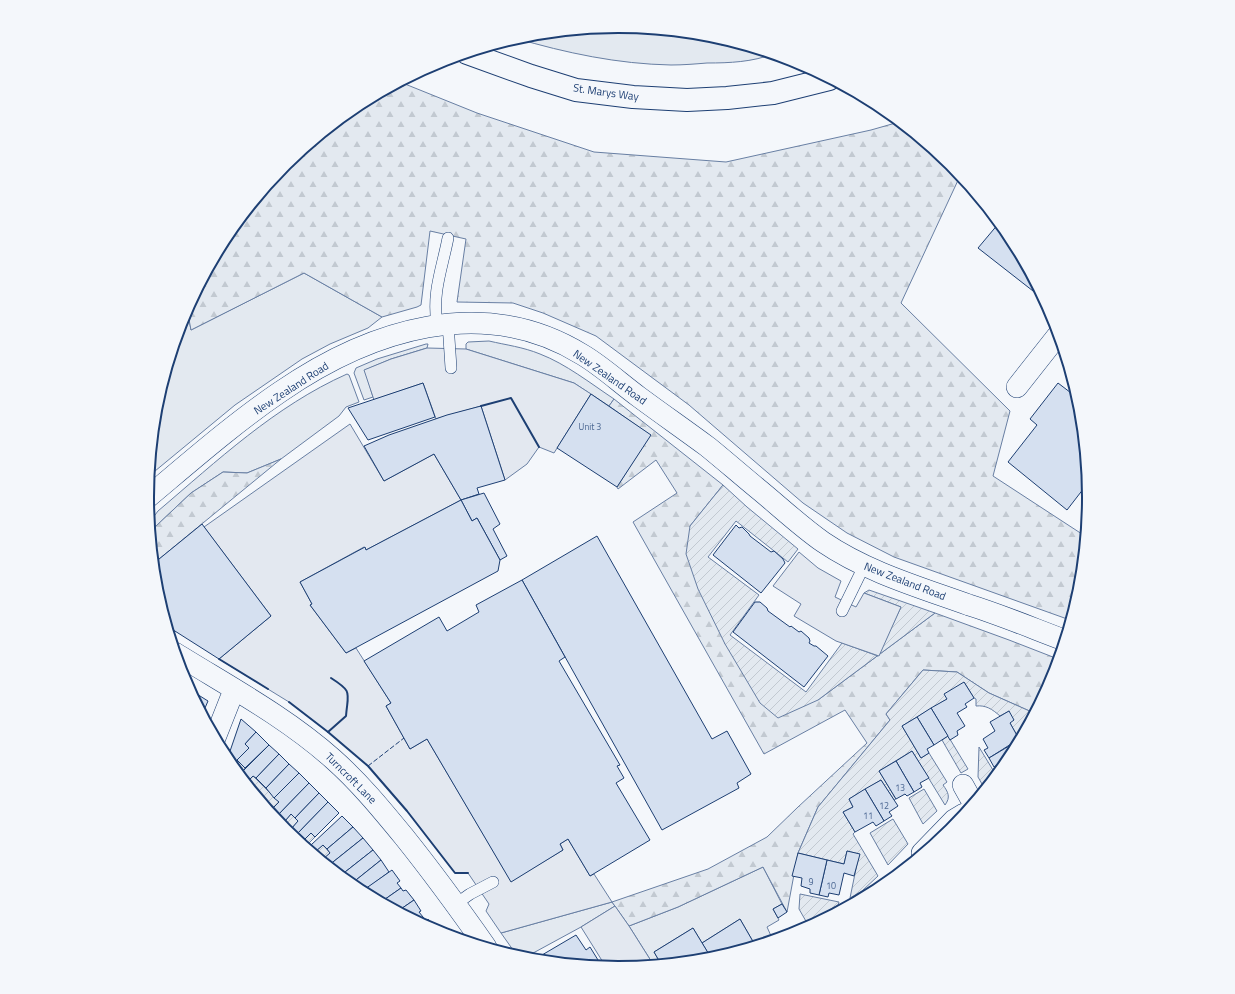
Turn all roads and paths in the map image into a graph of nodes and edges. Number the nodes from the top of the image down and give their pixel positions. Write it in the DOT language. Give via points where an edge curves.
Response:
graph roads {
  1 [pos="475,56"];
  2 [pos="822,81"];
  3 [pos="448,238"];
  4 [pos="442,324"];
  5 [pos="1054,340"];
  6 [pos="451,368"];
  7 [pos="1017,387"];
  8 [pos="154,492"];
  9 [pos="864,566"];
  10 [pos="842,611"];
  11 [pos="1059,638"];
  12 [pos="182,658"];
  13 [pos="235,690"];
  14 [pos="218,732"];
  15 [pos="493,882"];
  16 [pos="456,904"];
  17 [pos="481,940"];
  1 -- 2 [label="main road, St. Marys Way" via="576,90 633,97 687,100 727,98 773,93"];
  3 -- 4 [label="lane" via="437,283 434,309"];
  4 -- 6 [label="lane"];
  4 -- 8 [label="street, New Zealand Road" via="385,338 326,364 281,391 239,422"];
  4 -- 9 [label="street, New Zealand Road" via="474,322 507,325 531,331 584,355 708,447 822,541"];
  5 -- 7 [label="street"];
  9 -- 10 [label="lane"];
  9 -- 11 [label="street, New Zealand Road"];
  12 -- 13 [label="street, Turncroft Lane"];
  13 -- 14 [label="street"];
  13 -- 16 [label="street, Turncroft Lane" via="303,735 360,785 416,851"];
  15 -- 16 [label="lane"];
  16 -- 17 [label="street, Turncroft Lane"];
}
